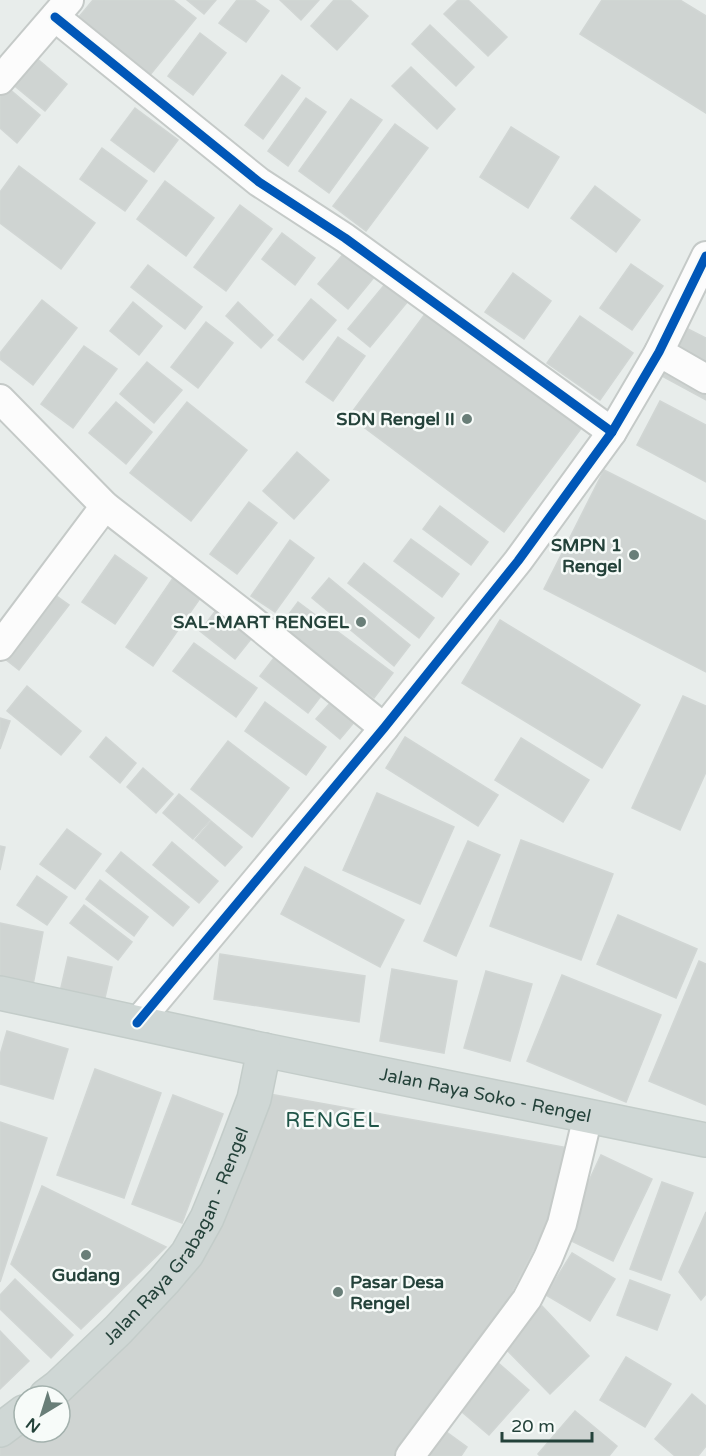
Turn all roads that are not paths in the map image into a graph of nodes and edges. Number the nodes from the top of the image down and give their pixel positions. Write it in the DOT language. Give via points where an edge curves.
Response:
graph roads {
  1 [pos="62,8"];
  2 [pos="0,80"];
  3 [pos="706,256"];
  4 [pos="659,352"];
  5 [pos="706,379"];
  6 [pos="0,399"];
  7 [pos="612,432"];
  8 [pos="105,506"];
  9 [pos="0,646"];
  10 [pos="384,728"];
  11 [pos="0,993"];
  12 [pos="137,1023"];
  13 [pos="264,1050"];
  14 [pos="588,1116"];
  15 [pos="706,1140"];
  16 [pos="61,1384"];
  17 [pos="410,1456"];
  1 -- 2 [label="street"];
  1 -- 7 [label="street" via="259,182 345,238"];
  3 -- 4 [label="street"];
  4 -- 5 [label="street"];
  4 -- 7 [label="street"];
  6 -- 8 [label="street"];
  7 -- 10 [label="street" via="518,561"];
  8 -- 9 [label="street"];
  8 -- 10 [label="street"];
  10 -- 12 [label="street"];
  11 -- 12 [label="main road, Jalan Raya Soko - Rengel"];
  12 -- 13 [label="main road, Jalan Raya Soko - Rengel"];
  13 -- 14 [label="main road, Jalan Raya Soko - Rengel"];
  13 -- 16 [label="main road, Jalan Raya Grabagan - Rengel" via="254,1099 207,1218 187,1254 118,1330"];
  14 -- 15 [label="main road, Jalan Raya Soko - Rengel"];
  14 -- 17 [label="street" via="562,1224 543,1269 527,1299"];
}
